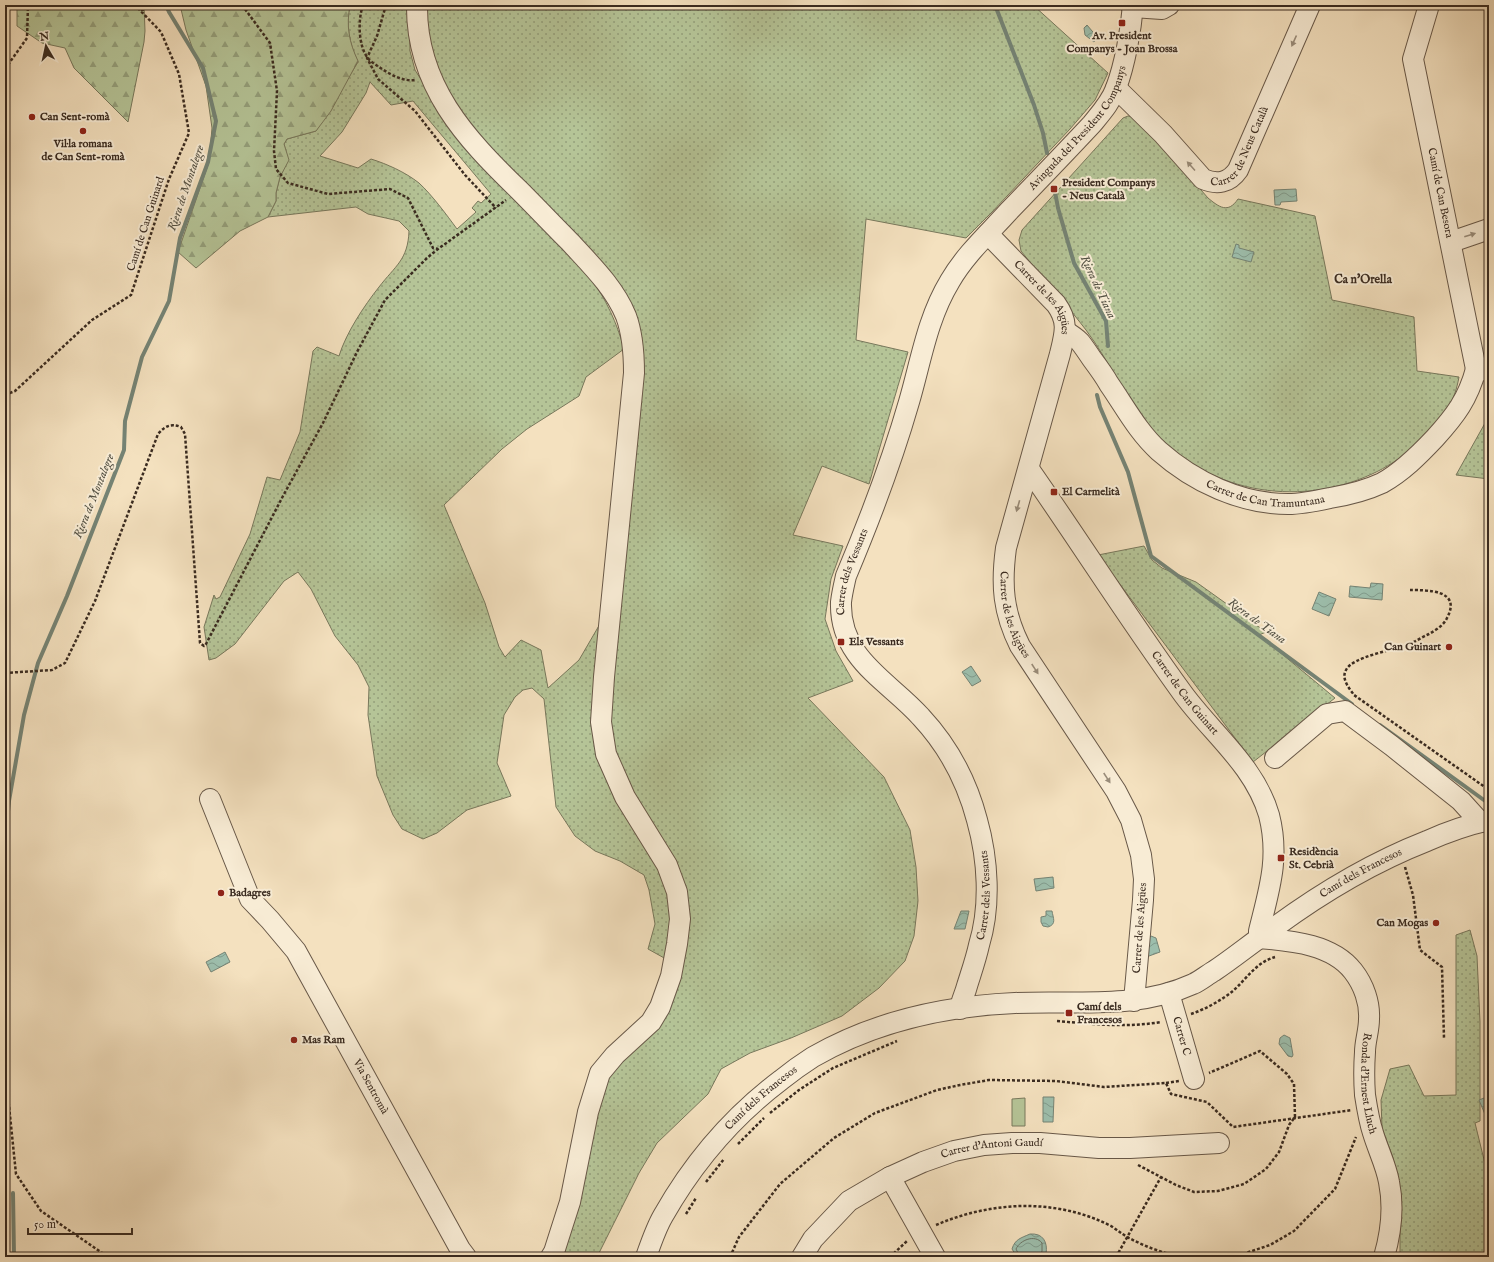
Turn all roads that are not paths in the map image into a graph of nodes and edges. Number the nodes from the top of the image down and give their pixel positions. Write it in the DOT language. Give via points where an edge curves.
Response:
graph roads {
  1 [pos="417,5"];
  2 [pos="1169,5"];
  3 [pos="1310,5"];
  4 [pos="1429,5"];
  5 [pos="1132,6"];
  6 [pos="1116,88"];
  7 [pos="1489,229"];
  8 [pos="988,234"];
  9 [pos="1451,242"];
  10 [pos="1065,331"];
  11 [pos="1482,370"];
  12 [pos="1029,469"];
  13 [pos="1275,758"];
  14 [pos="210,799"];
  15 [pos="1485,821"];
  16 [pos="1259,938"];
  17 [pos="1299,944"];
  18 [pos="1239,954"];
  19 [pos="1169,993"];
  20 [pos="1134,1001"];
  21 [pos="960,1009"];
  22 [pos="1194,1079"];
  23 [pos="1219,1143"];
  24 [pos="890,1177"];
  25 [pos="466,1257"];
  26 [pos="551,1257"];
  27 [pos="646,1257"];
  28 [pos="802,1257"];
  29 [pos="935,1257"];
  30 [pos="1384,1257"];
  1 -- 26 [label="street" via="420,41 430,75 444,104 463,131 492,164 599,272 626,316 634,353 601,722 606,754 625,796 667,864 677,892 680,919 671,976 660,1007 651,1022 615,1055 600,1073 588,1112 570,1202"];
  2 -- 5 [label="street" via="1162,9"];
  3 -- 6 [label="street, Carrer de Neus Català, one-way" via="1238,170 1223,182 1211,183 1203,179 1163,134"];
  4 -- 9 [label="street, Camí de Can Besora" via="1413,59"];
  5 -- 6 [label="street, Avinguda del President Companys" via="1127,48"];
  6 -- 8 [label="street, Avinguda del President Companys" via="1105,109 1092,124"];
  9 -- 7 [label="street, one-way"];
  8 -- 10 [label="street, Carrer de les Aigües" via="1056,304 1064,318"];
  8 -- 21 [label="street, Carrer dels Vessants" via="950,281 930,324 910,401 846,576 841,604 844,626 853,650 862,663 922,717 944,747 958,769 977,820 983,844 987,895 980,943"];
  9 -- 11 [label="street, Camí de Can Besora"];
  10 -- 11 [label="street, Carrer de Can Tramuntana" via="1079,341 1143,436 1176,464 1200,480 1227,492 1261,501 1288,504 1361,492 1403,469 1444,427"];
  10 -- 12 [label="street, Carrer de les Aigües"];
  12 -- 16 [label="street, Carrer de Can Guinart" via="1182,692 1235,754 1263,799 1274,842 1274,858"];
  12 -- 20 [label="street, Carrer de les Aigües, one-way" via="1006,548 1003,572 1007,613 1020,646 1116,791 1131,820 1141,855 1144,879"];
  13 -- 15 [label="street" via="1327,714 1345,711"];
  14 -- 25 [label="street, Via Sentromà" via="250,899 296,951"];
  15 -- 16 [label="street, Camí dels Francesos" via="1453,830 1401,851 1341,882"];
  16 -- 17 [label="street, Ronda d'Ernest Lluch"];
  16 -- 18 [label="street, Camí dels Francesos"];
  17 -- 18 [label="street, Ronda d'Ernest Lluch"];
  17 -- 30 [label="street, Ronda d'Ernest Lluch" via="1336,955 1353,972 1363,988 1368,1004 1365,1094 1373,1134 1389,1182 1392,1214"];
  18 -- 19 [label="street, Camí dels Francesos" via="1194,984"];
  19 -- 20 [label="street, Camí dels Francesos"];
  19 -- 22 [label="street, Carrer C"];
  20 -- 21 [label="street, Camí dels Francesos" via="1049,1001"];
  21 -- 27 [label="street, Camí dels Francesos" via="903,1020 856,1036 813,1057 763,1094 724,1131 693,1169 662,1217"];
  23 -- 24 [label="street, Carrer d'Antoni Gaudí" via="1099,1148 1012,1142 954,1151"];
  24 -- 28 [label="street, Carrer d'Antoni Gaudí" via="849,1201 813,1239"];
  24 -- 29 [label="street"];
}
